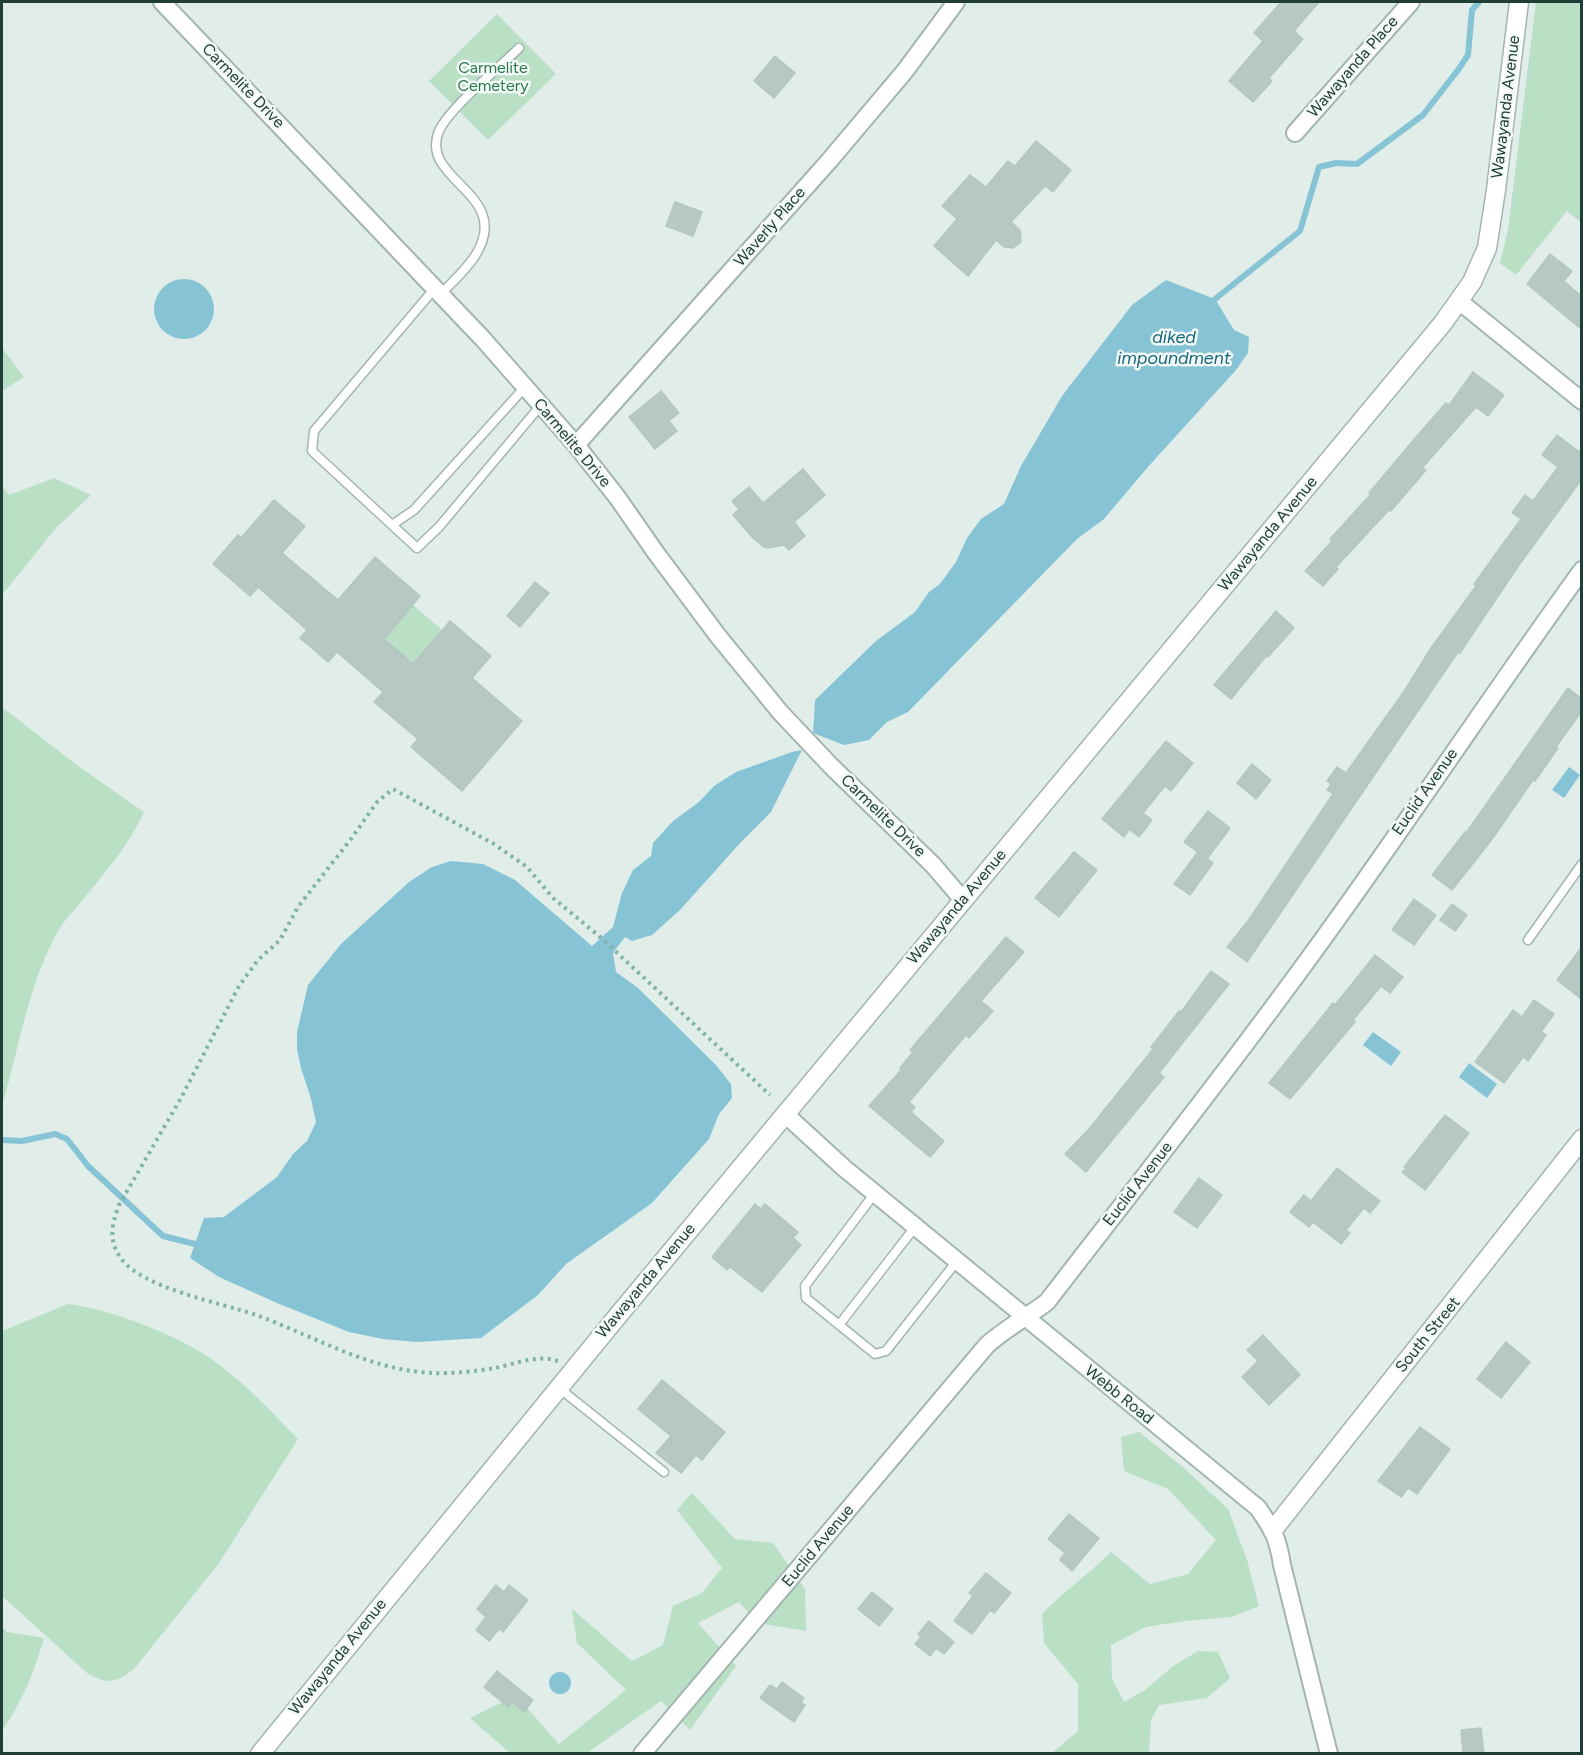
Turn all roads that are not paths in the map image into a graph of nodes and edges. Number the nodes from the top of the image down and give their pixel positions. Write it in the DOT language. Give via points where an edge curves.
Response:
graph roads {
  1 [pos="162,2"];
  2 [pos="956,2"];
  3 [pos="1411,2"];
  4 [pos="1519,2"];
  5 [pos="519,48"];
  6 [pos="1295,133"];
  7 [pos="438,291"];
  8 [pos="1459,301"];
  9 [pos="525,387"];
  10 [pos="1581,401"];
  11 [pos="541,405"];
  12 [pos="576,445"];
  13 [pos="392,525"];
  14 [pos="1581,570"];
  15 [pos="1581,864"];
  16 [pos="963,900"];
  17 [pos="1528,940"];
  18 [pos="785,1114"];
  19 [pos="1581,1139"];
  20 [pos="875,1193"];
  21 [pos="915,1227"];
  22 [pos="957,1261"];
  23 [pos="1025,1318"];
  24 [pos="839,1325"];
  25 [pos="559,1388"];
  26 [pos="664,1472"];
  27 [pos="1273,1530"];
  28 [pos="260,1754"];
  29 [pos="642,1754"];
  30 [pos="1329,1754"];
  1 -- 7 [label="street, Carmelite Drive"];
  2 -- 12 [label="street, Waverly Place" via="829,161"];
  3 -- 6 [label="street, Wawayanda Place"];
  4 -- 8 [label="street, Wawayanda Avenue" via="1488,240 1478,270"];
  5 -- 7 [label="lane" via="453,111 439,132 440,159 450,175 476,200 485,222 476,255"];
  7 -- 9 [label="street, Carmelite Drive"];
  7 -- 13 [label="lane" via="314,431 312,451"];
  8 -- 10 [label="street"];
  8 -- 16 [label="street, Wawayanda Avenue"];
  9 -- 11 [label="street, Carmelite Drive"];
  9 -- 13 [label="lane" via="414,510"];
  11 -- 12 [label="street, Carmelite Drive"];
  11 -- 13 [label="lane" via="417,548"];
  12 -- 16 [label="street, Carmelite Drive" via="718,636 780,712"];
  14 -- 23 [label="street, Euclid Avenue" via="1254,1032 1047,1302"];
  15 -- 17 [label="lane"];
  16 -- 18 [label="street, Wawayanda Avenue"];
  18 -- 20 [label="street, Webb Road"];
  18 -- 25 [label="street, Wawayanda Avenue"];
  19 -- 27 [label="street, South Street"];
  20 -- 21 [label="street, Webb Road"];
  20 -- 24 [label="lane" via="805,1286 806,1298"];
  21 -- 22 [label="street, Webb Road"];
  21 -- 24 [label="lane"];
  22 -- 23 [label="street, Webb Road"];
  22 -- 24 [label="lane" via="886,1351 875,1354"];
  23 -- 27 [label="street, Webb Road" via="1258,1508"];
  23 -- 29 [label="street, Euclid Avenue" via="987,1345"];
  25 -- 26 [label="lane"];
  25 -- 28 [label="street, Wawayanda Avenue"];
  27 -- 30 [label="street, Webb Road"];
}
